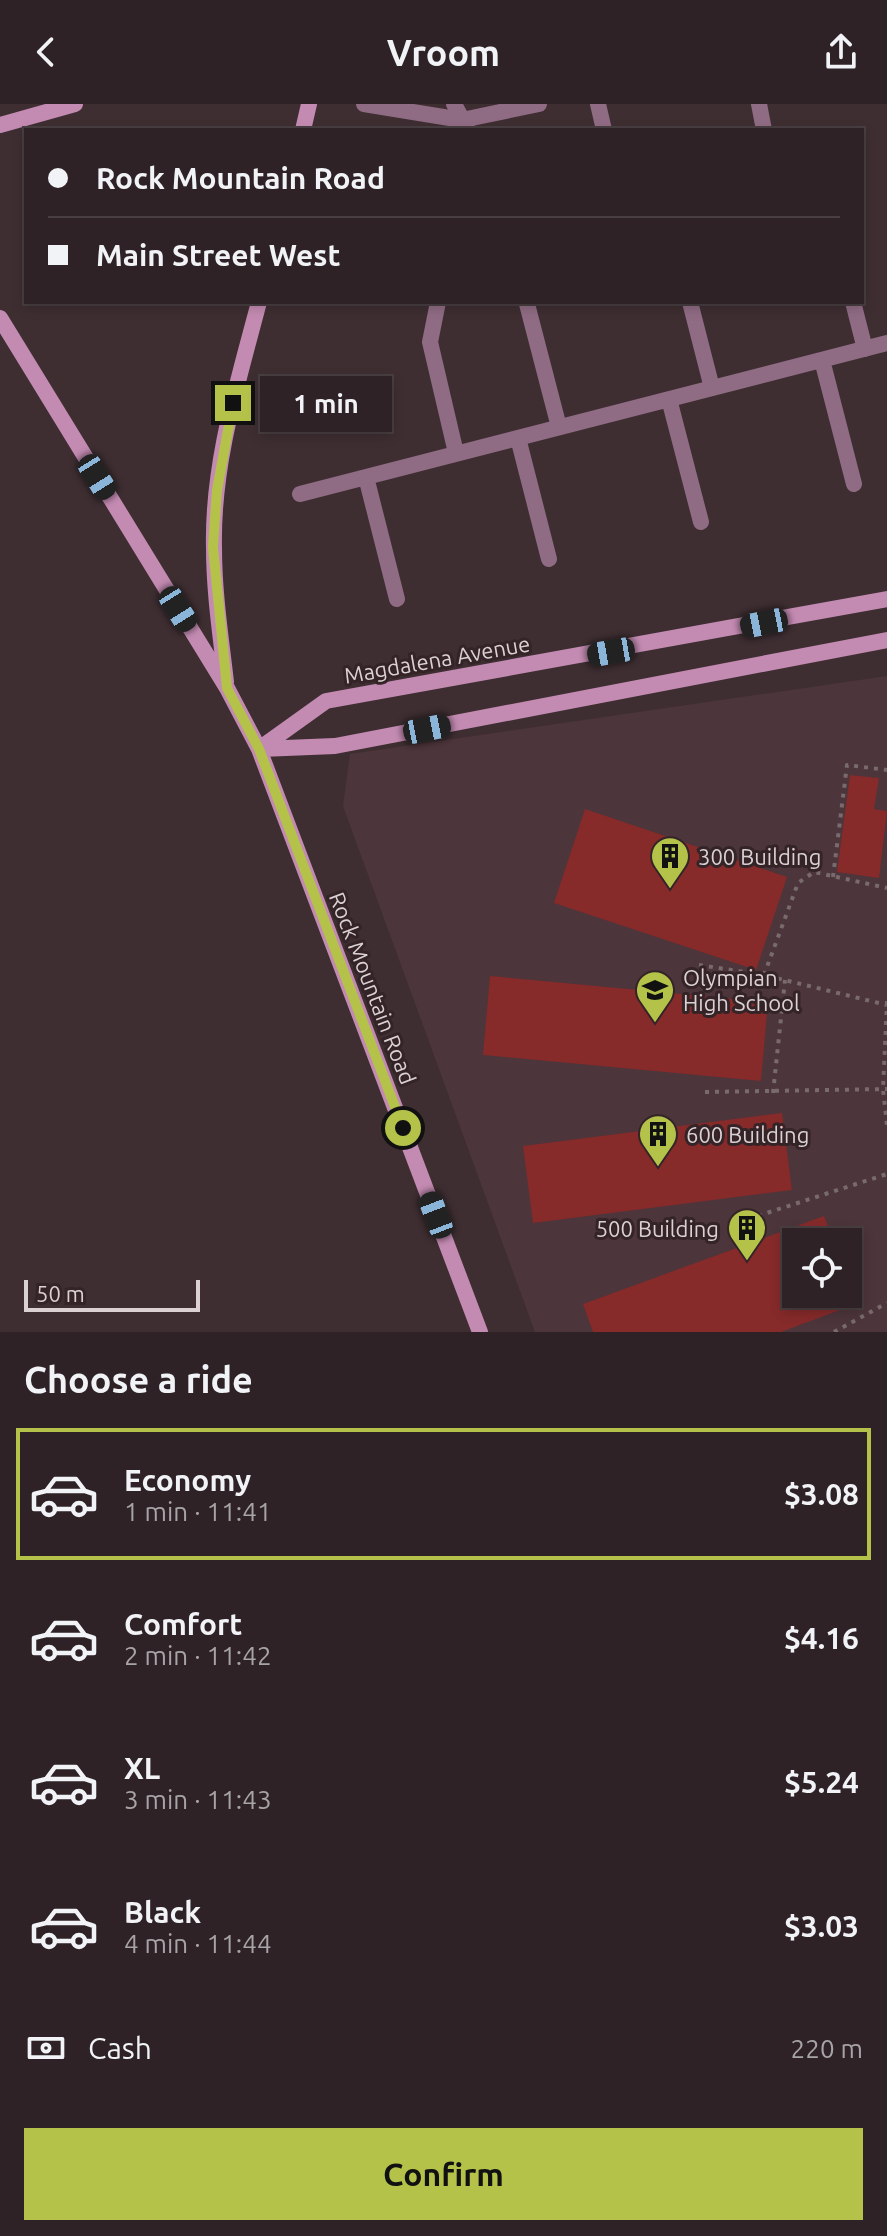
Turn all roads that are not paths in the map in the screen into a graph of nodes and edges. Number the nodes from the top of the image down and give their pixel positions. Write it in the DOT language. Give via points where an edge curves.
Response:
graph roads {
  1 [pos="75,104"];
  2 [pos="309,104"];
  3 [pos="364,104"];
  4 [pos="454,104"];
  5 [pos="539,104"];
  6 [pos="598,104"];
  7 [pos="759,104"];
  8 [pos="0,125"];
  9 [pos="465,125"];
  10 [pos="303,128"];
  11 [pos="604,128"];
  12 [pos="764,128"];
  13 [pos="258,304"];
  14 [pos="438,304"];
  15 [pos="527,304"];
  16 [pos="691,304"];
  17 [pos="854,304"];
  18 [pos="0,318"];
  19 [pos="887,343"];
  20 [pos="865,349"];
  21 [pos="822,360"];
  22 [pos="712,388"];
  23 [pos="669,399"];
  24 [pos="559,427"];
  25 [pos="518,438"];
  26 [pos="456,453"];
  27 [pos="366,477"];
  28 [pos="854,484"];
  29 [pos="300,494"];
  30 [pos="701,522"];
  31 [pos="549,559"];
  32 [pos="397,599"];
  33 [pos="887,599"];
  34 [pos="887,640"];
  35 [pos="227,688"];
  36 [pos="259,749"];
  37 [pos="480,1332"];
  1 -- 8 [label="street"];
  2 -- 10 [label="street"];
  3 -- 9 [label="street"];
  4 -- 9 [label="street"];
  5 -- 9 [label="street"];
  6 -- 11 [label="street"];
  7 -- 12 [label="street"];
  13 -- 35 [label="street" via="217,490 213,547"];
  14 -- 26 [label="street" via="430,342"];
  15 -- 24 [label="street"];
  16 -- 22 [label="street"];
  17 -- 20 [label="street"];
  18 -- 35 [label="street, Rock Mountain Road"];
  19 -- 20 [label="street"];
  20 -- 21 [label="street"];
  21 -- 22 [label="street"];
  21 -- 28 [label="street"];
  22 -- 23 [label="street"];
  23 -- 24 [label="street"];
  23 -- 30 [label="street"];
  24 -- 25 [label="street"];
  25 -- 26 [label="street"];
  25 -- 31 [label="street"];
  26 -- 27 [label="street"];
  27 -- 29 [label="street"];
  27 -- 32 [label="street"];
  33 -- 36 [label="street, Magdalena Avenue" via="326,701"];
  34 -- 36 [label="street" via="335,746"];
  35 -- 36 [label="street, Rock Mountain Road"];
  36 -- 37 [label="street, Rock Mountain Road"];
}
